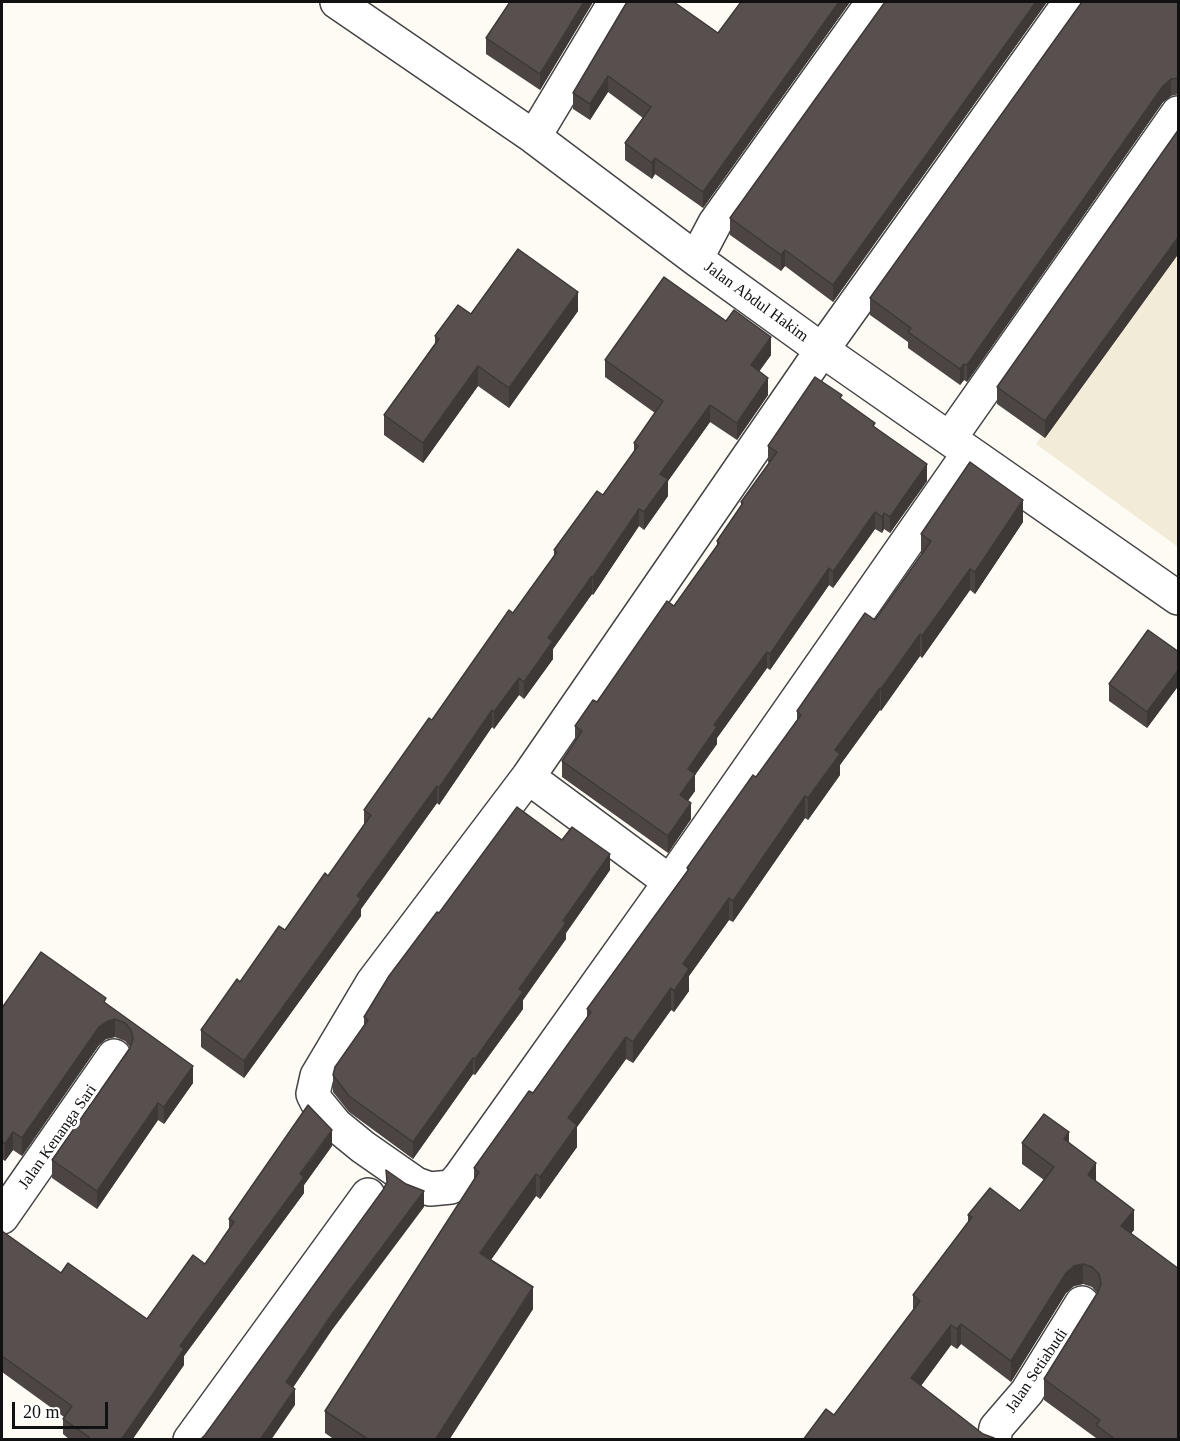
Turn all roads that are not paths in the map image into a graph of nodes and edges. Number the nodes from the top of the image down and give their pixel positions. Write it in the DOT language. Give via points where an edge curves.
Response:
graph roads {
  1 [pos="337,2"];
  2 [pos="615,2"];
  3 [pos="873,2"];
  4 [pos="1070,2"];
  5 [pos="1179,113"];
  6 [pos="534,137"];
  7 [pos="696,259"];
  8 [pos="822,350"];
  9 [pos="960,446"];
  10 [pos="1179,598"];
  11 [pos="528,777"];
  12 [pos="670,882"];
  13 [pos="114,1056"];
  14 [pos="368,1195"];
  15 [pos="2,1217"];
  16 [pos="1082,1303"];
  17 [pos="190,1440"];
  18 [pos="994,1440"];
  1 -- 6 [label="street, Jalan Abdul Hakim"];
  2 -- 6 [label="street"];
  3 -- 7 [label="street" via="715,223"];
  4 -- 8 [label="street"];
  5 -- 9 [label="street"];
  6 -- 7 [label="street, Jalan Abdul Hakim"];
  7 -- 8 [label="street, Jalan Abdul Hakim"];
  8 -- 9 [label="street, Jalan Abdul Hakim"];
  8 -- 11 [label="street"];
  9 -- 10 [label="street, Jalan Abdul Hakim"];
  9 -- 12 [label="street"];
  11 -- 12 [label="street"];
  11 -- 12 [label="street" via="373,982 316,1076 313,1094 317,1102 336,1125 363,1147 416,1184 430,1189 451,1187"];
  13 -- 15 [label="street, Jalan Kenanga Sari"];
  14 -- 17 [label="street"];
  16 -- 18 [label="street, Jalan Setiabudi" via="1027,1392 996,1428"];
}
